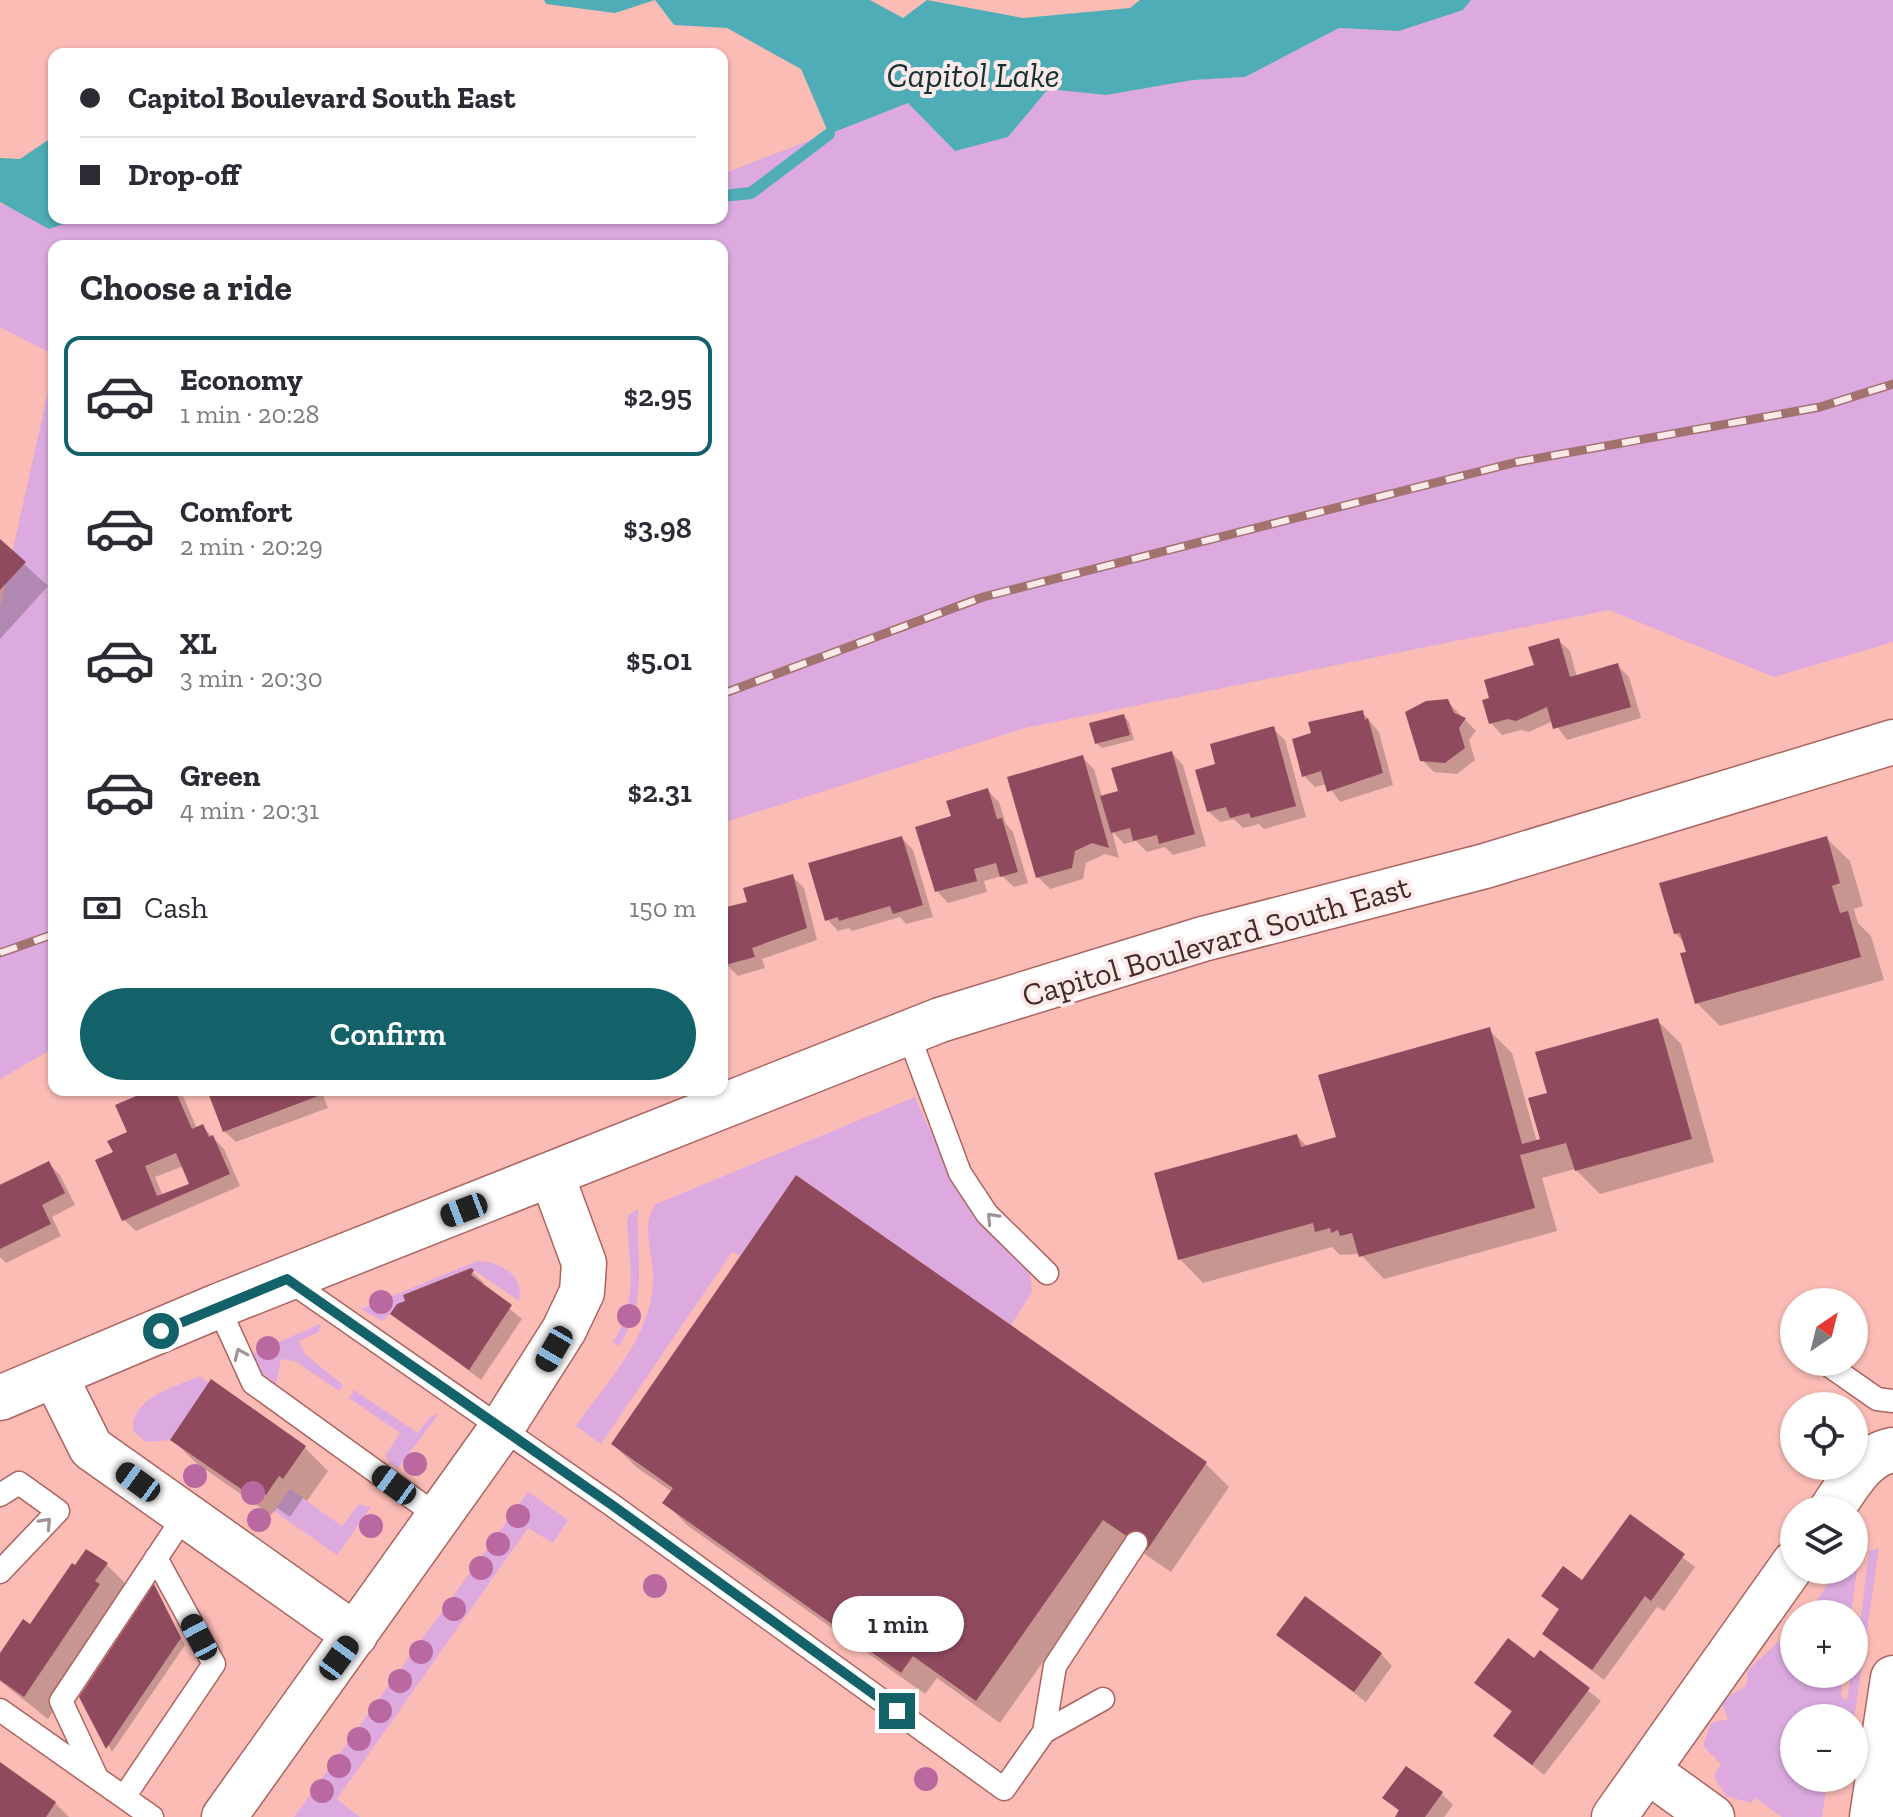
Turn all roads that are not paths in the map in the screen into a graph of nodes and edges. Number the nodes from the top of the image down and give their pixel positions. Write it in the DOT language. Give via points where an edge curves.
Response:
graph roads {
  1 [pos="1893,742"];
  2 [pos="908,1033"];
  3 [pos="552,1176"];
  4 [pos="1047,1273"];
  5 [pos="287,1279"];
  6 [pos="218,1306"];
  7 [pos="55,1376"];
  8 [pos="1844,1376"];
  9 [pos="0,1398"];
  10 [pos="1893,1401"];
  11 [pos="501,1429"];
  12 [pos="1893,1450"];
  13 [pos="30,1491"];
  14 [pos="0,1495"];
  15 [pos="1841,1496"];
  16 [pos="0,1509"];
  17 [pos="185,1515"];
  18 [pos="439,1517"];
  19 [pos="1136,1543"];
  20 [pos="22,1549"];
  21 [pos="156,1558"];
  22 [pos="0,1562"];
  23 [pos="0,1572"];
  24 [pos="1780,1583"];
  25 [pos="355,1635"];
  26 [pos="1893,1678"];
  27 [pos="1103,1699"];
  28 [pos="0,1710"];
  29 [pos="1044,1732"];
  30 [pos="1648,1771"];
  31 [pos="97,1778"];
  32 [pos="134,1809"];
  33 [pos="224,1817"];
  34 [pos="1614,1817"];
  35 [pos="1712,1817"];
  36 [pos="1872,1817"];
  1 -- 2 [label="main road, Capitol Boulevard South East" via="1485,866 1203,939"];
  2 -- 3 [label="main road, Capitol Boulevard South East"];
  4 -- 2 [label="lane, one-way" via="987,1214 960,1173"];
  3 -- 5 [label="main road, Capitol Boulevard South East"];
  3 -- 11 [label="main road" via="580,1242 582,1292 543,1367"];
  5 -- 6 [label="main road"];
  5 -- 11 [label="lane"];
  6 -- 7 [label="main road"];
  18 -- 6 [label="lane, one-way" via="253,1383"];
  7 -- 9 [label="main road"];
  7 -- 17 [label="main road" via="91,1448"];
  8 -- 10 [label="lane" via="1877,1399"];
  11 -- 18 [label="main road"];
  11 -- 29 [label="lane" via="1004,1789"];
  12 -- 15 [label="main road" via="1878,1453"];
  13 -- 14 [label="lane" via="19,1483"];
  13 -- 16 [label="lane"];
  20 -- 13 [label="lane, one-way" via="58,1511"];
  17 -- 21 [label="lane"];
  17 -- 25 [label="main road"];
  18 -- 25 [label="main road"];
  19 -- 29 [label="lane" via="1055,1666"];
  20 -- 22 [label="lane"];
  20 -- 23 [label="lane"];
  21 -- 31 [label="lane" via="61,1701"];
  21 -- 32 [label="lane" via="214,1664"];
  24 -- 30 [label="main road"];
  25 -- 33 [label="main road"];
  26 -- 36 [label="main road"];
  27 -- 29 [label="lane"];
  28 -- 31 [label="lane"];
  30 -- 34 [label="main road"];
  30 -- 35 [label="main road"];
  31 -- 32 [label="lane"];
}
